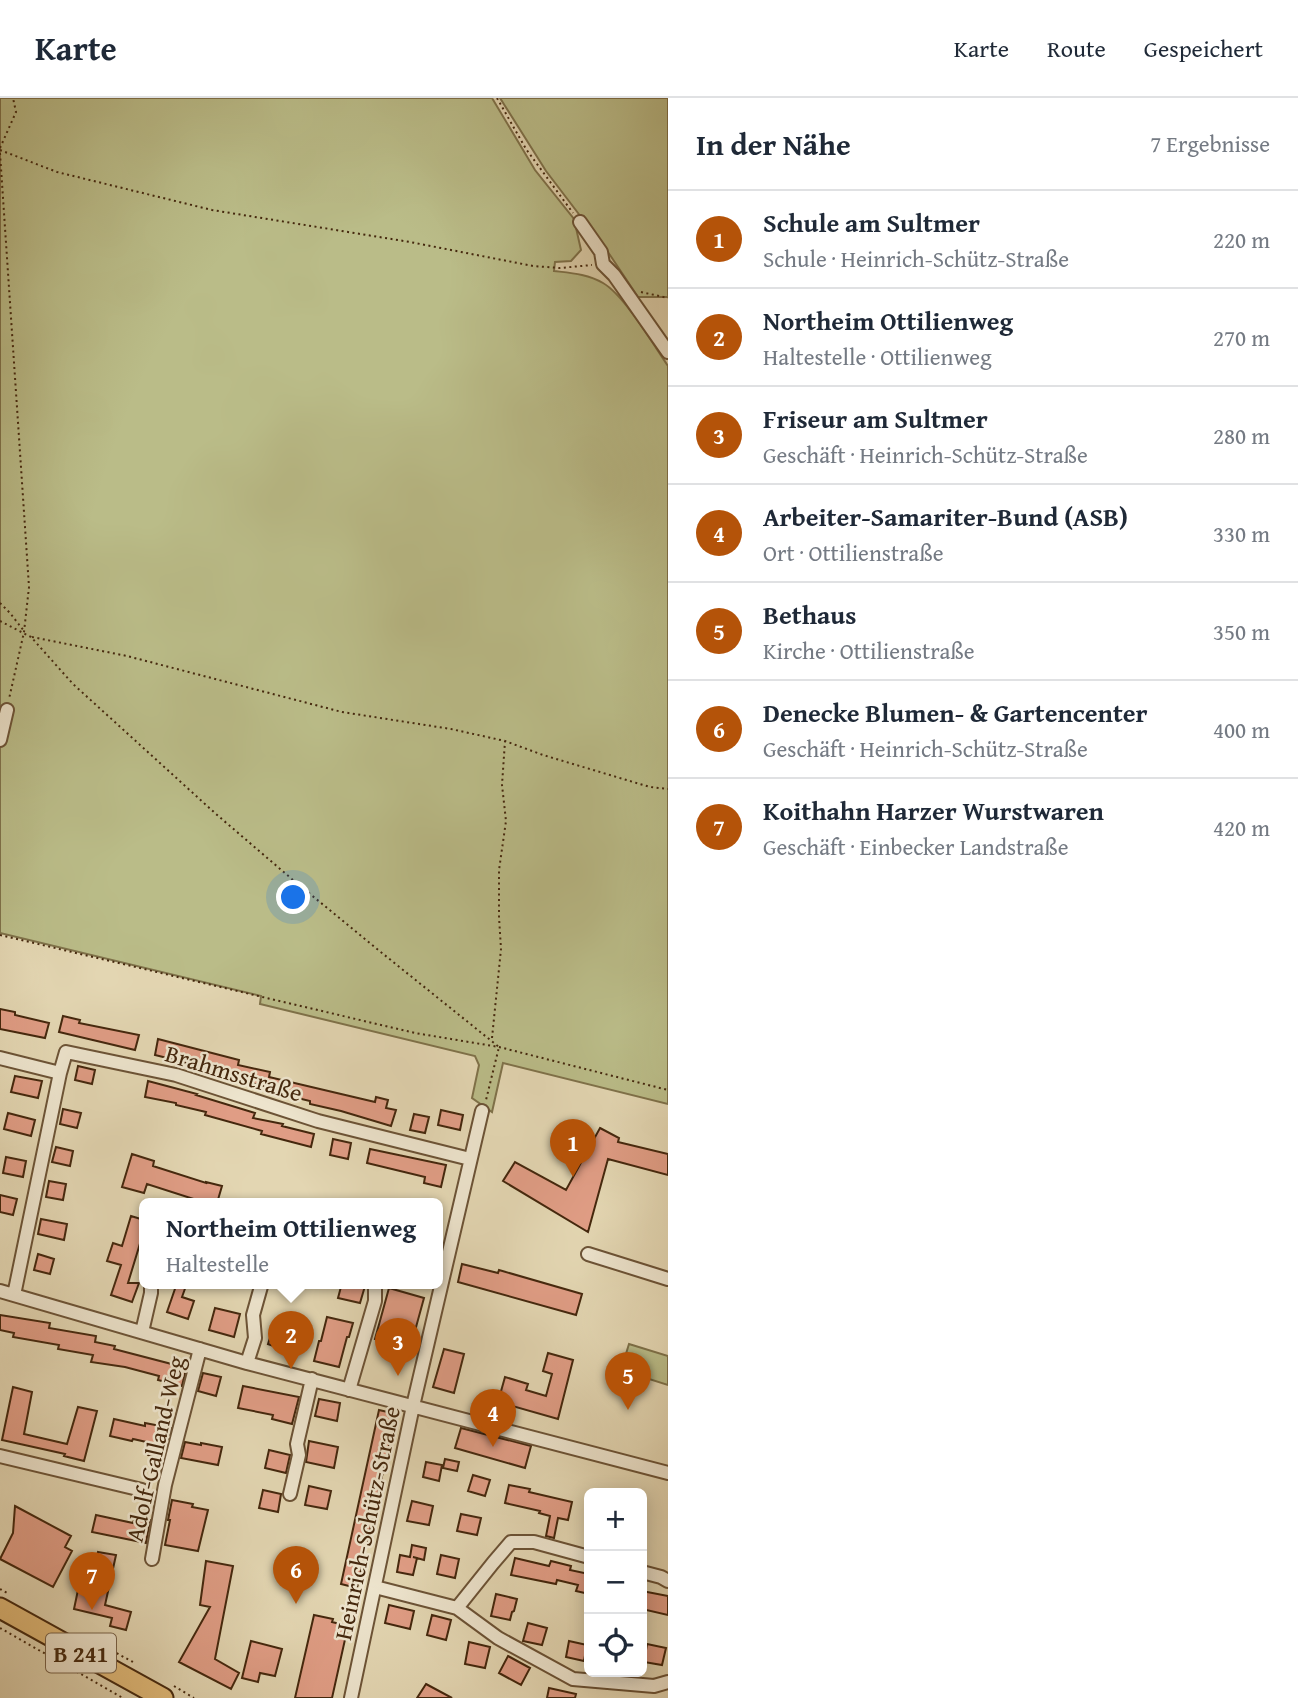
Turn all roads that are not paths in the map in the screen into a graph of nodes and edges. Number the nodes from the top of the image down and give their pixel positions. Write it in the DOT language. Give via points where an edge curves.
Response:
graph roads {
  1 [pos="580,222"];
  2 [pos="668,352"];
  3 [pos="7,710"];
  4 [pos="0,740"];
  5 [pos="0,1058"];
  6 [pos="60,1073"];
  7 [pos="484,1106"];
  8 [pos="470,1159"];
  9 [pos="589,1254"];
  10 [pos="443,1276"];
  11 [pos="668,1279"];
  12 [pos="151,1289"];
  13 [pos="260,1289"];
  14 [pos="375,1289"];
  15 [pos="440,1289"];
  16 [pos="0,1291"];
  17 [pos="14,1295"];
  18 [pos="142,1332"];
  19 [pos="200,1349"];
  20 [pos="247,1363"];
  21 [pos="312,1380"];
  22 [pos="349,1390"];
  23 [pos="413,1406"];
  24 [pos="0,1456"];
  25 [pos="668,1473"];
  26 [pos="142,1490"];
  27 [pos="290,1494"];
  28 [pos="584,1556"];
  29 [pos="152,1559"];
  30 [pos="647,1573"];
  31 [pos="668,1581"];
  32 [pos="375,1587"];
  33 [pos="0,1608"];
  34 [pos="457,1608"];
  35 [pos="668,1682"];
  36 [pos="156,1696"];
  37 [pos="351,1698"];
  1 -- 2 [label="street" via="601,252 603,264"];
  3 -- 4 [label="street"];
  5 -- 6 [label="street"];
  6 -- 8 [label="street, Brahmsstraße" via="66,1052 176,1075 318,1121"];
  6 -- 17 [label="street"];
  7 -- 8 [label="street, Heinrich-Schütz-Straße"];
  8 -- 10 [label="street, Heinrich-Schütz-Straße"];
  9 -- 11 [label="street"];
  12 -- 18 [label="street"];
  13 -- 20 [label="street"];
  14 -- 22 [label="street"];
  15 -- 23 [label="street, Heinrich-Schütz-Straße"];
  16 -- 17 [label="street"];
  17 -- 18 [label="street"];
  18 -- 19 [label="street"];
  19 -- 20 [label="street"];
  19 -- 29 [label="street, Adolf-Galland-Weg" via="165,1485"];
  20 -- 21 [label="street"];
  21 -- 22 [label="street"];
  21 -- 27 [label="street"];
  22 -- 23 [label="street"];
  23 -- 25 [label="street"];
  23 -- 32 [label="street, Heinrich-Schütz-Straße"];
  24 -- 26 [label="street"];
  28 -- 34 [label="street" via="534,1542 511,1542"];
  30 -- 31 [label="street"];
  32 -- 34 [label="street"];
  32 -- 37 [label="street, Heinrich-Schütz-Straße"];
  33 -- 36 [label="main road, B 241"];
  34 -- 35 [label="street" via="498,1638 573,1679 654,1686"];
}
